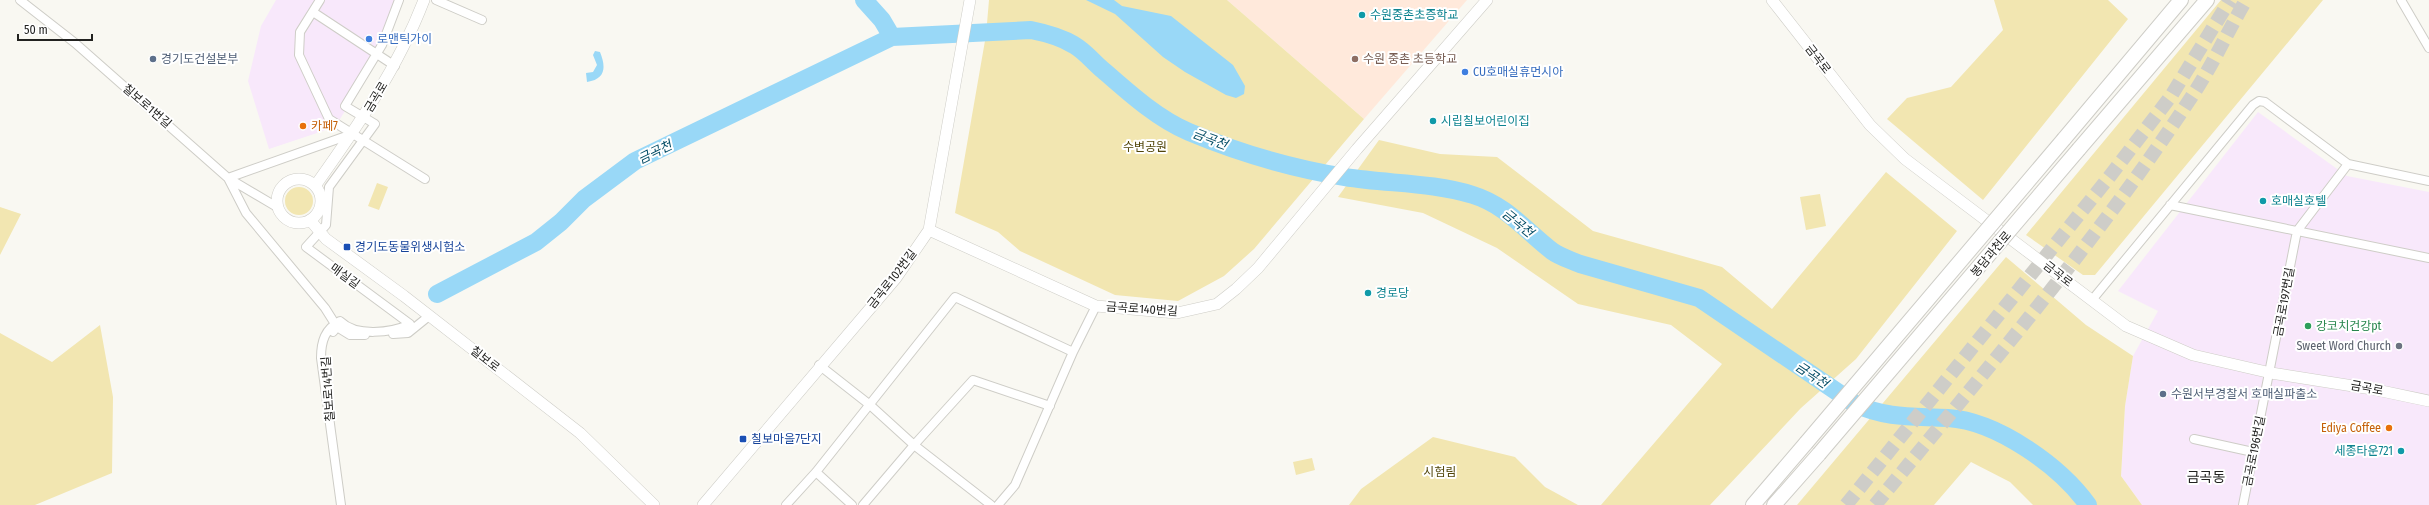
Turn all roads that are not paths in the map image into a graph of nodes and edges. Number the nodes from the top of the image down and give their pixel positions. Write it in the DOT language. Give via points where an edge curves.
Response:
graph roads {
  1 [pos="20,0"];
  2 [pos="320,0"];
  3 [pos="399,0"];
  4 [pos="424,0"];
  5 [pos="436,0"];
  6 [pos="970,0"];
  7 [pos="1487,0"];
  8 [pos="1772,0"];
  9 [pos="2181,0"];
  10 [pos="2207,0"];
  11 [pos="2401,0"];
  12 [pos="313,12"];
  13 [pos="482,20"];
  14 [pos="2429,48"];
  15 [pos="376,53"];
  16 [pos="395,66"];
  17 [pos="364,117"];
  18 [pos="353,133"];
  19 [pos="364,140"];
  20 [pos="2348,164"];
  21 [pos="228,178"];
  22 [pos="425,179"];
  23 [pos="2429,182"];
  24 [pos="315,186"];
  25 [pos="2170,205"];
  26 [pos="277,207"];
  27 [pos="310,220"];
  28 [pos="929,230"];
  29 [pos="2297,231"];
  30 [pos="320,232"];
  31 [pos="2429,258"];
  32 [pos="2092,300"];
  33 [pos="1096,306"];
  34 [pos="429,316"];
  35 [pos="336,326"];
  36 [pos="1073,352"];
  37 [pos="819,365"];
  38 [pos="2271,373"];
  39 [pos="2429,401"];
  40 [pos="870,405"];
  41 [pos="1050,406"];
  42 [pos="2194,439"];
  43 [pos="914,445"];
  44 [pos="2254,452"];
  45 [pos="816,472"];
  46 [pos="342,505"];
  47 [pos="654,505"];
  48 [pos="703,505"];
  49 [pos="786,505"];
  50 [pos="852,505"];
  51 [pos="863,505"];
  52 [pos="991,505"];
  53 [pos="998,505"];
  54 [pos="1753,505"];
  55 [pos="1774,505"];
  56 [pos="2244,505"];
  1 -- 21 [label="street, 칠보로1번길" via="76,43"];
  2 -- 12 [label="street"];
  3 -- 15 [label="street" via="382,45"];
  4 -- 16 [label="main road, 금곡로"];
  5 -- 13 [label="street"];
  6 -- 28 [label="main road, 금곡로102번길"];
  7 -- 33 [label="main road, 금곡로140번길" via="1357,149 1258,268 1217,304 1177,313"];
  8 -- 32 [label="main road, 금곡로" via="1870,125 1905,159"];
  9 -- 54 [label="highway, 봉담과천로, bridge"];
  10 -- 55 [label="highway, 봉담과천로, bridge"];
  11 -- 14 [label="street"];
  12 -- 15 [label="street"];
  12 -- 18 [label="street" via="300,32 299,55 329,119"];
  15 -- 16 [label="street"];
  15 -- 17 [label="street" via="345,106"];
  16 -- 17 [label="main road, 금곡로"];
  17 -- 18 [label="main road, 금곡로"];
  17 -- 19 [label="street, 매실길" via="375,124"];
  18 -- 19 [label="street"];
  18 -- 21 [label="street"];
  18 -- 24 [label="main road, 금곡로"];
  19 -- 22 [label="street"];
  19 -- 30 [label="street, 매실길" via="329,187 326,225"];
  20 -- 23 [label="street"];
  20 -- 25 [label="street" via="2265,102 2259,101"];
  20 -- 29 [label="street, 금곡로197번길"];
  21 -- 26 [label="street, 칠보로1번길"];
  21 -- 35 [label="street" via="246,213 325,308"];
  24 -- 26 [label="main road" via="300,179 289,182 277,195"];
  24 -- 27 [label="main road" via="320,196 320,207"];
  25 -- 29 [label="street"];
  25 -- 32 [label="street"];
  26 -- 27 [label="main road" via="288,221 299,223"];
  27 -- 30 [label="main road, 칠보로"];
  28 -- 33 [label="main road, 금곡로140번길"];
  28 -- 37 [label="main road, 금곡로102번길" via="896,278"];
  29 -- 31 [label="street"];
  29 -- 38 [label="street, 금곡로197번길"];
  30 -- 34 [label="main road, 칠보로"];
  30 -- 35 [label="street, 매실길" via="306,247 410,324 397,330 363,331 347,328 340,321"];
  32 -- 38 [label="main road, 금곡로" via="2126,326 2193,355"];
  33 -- 36 [label="street"];
  34 -- 35 [label="street" via="408,333 350,336"];
  34 -- 47 [label="main road, 칠보로" via="580,433"];
  35 -- 46 [label="street" via="325,333 321,358"];
  36 -- 40 [label="street" via="955,297"];
  36 -- 41 [label="street"];
  37 -- 40 [label="street"];
  37 -- 48 [label="main road, 금곡로102번길"];
  38 -- 39 [label="main road, 금곡로"];
  38 -- 44 [label="street, 금곡로196번길"];
  40 -- 43 [label="street"];
  40 -- 45 [label="street"];
  41 -- 43 [label="street" via="974,380"];
  41 -- 53 [label="street" via="1016,485"];
  42 -- 44 [label="street"];
  43 -- 51 [label="street"];
  43 -- 52 [label="street"];
  44 -- 56 [label="street, 금곡로196번길"];
  45 -- 49 [label="street"];
  45 -- 50 [label="street"];
}
